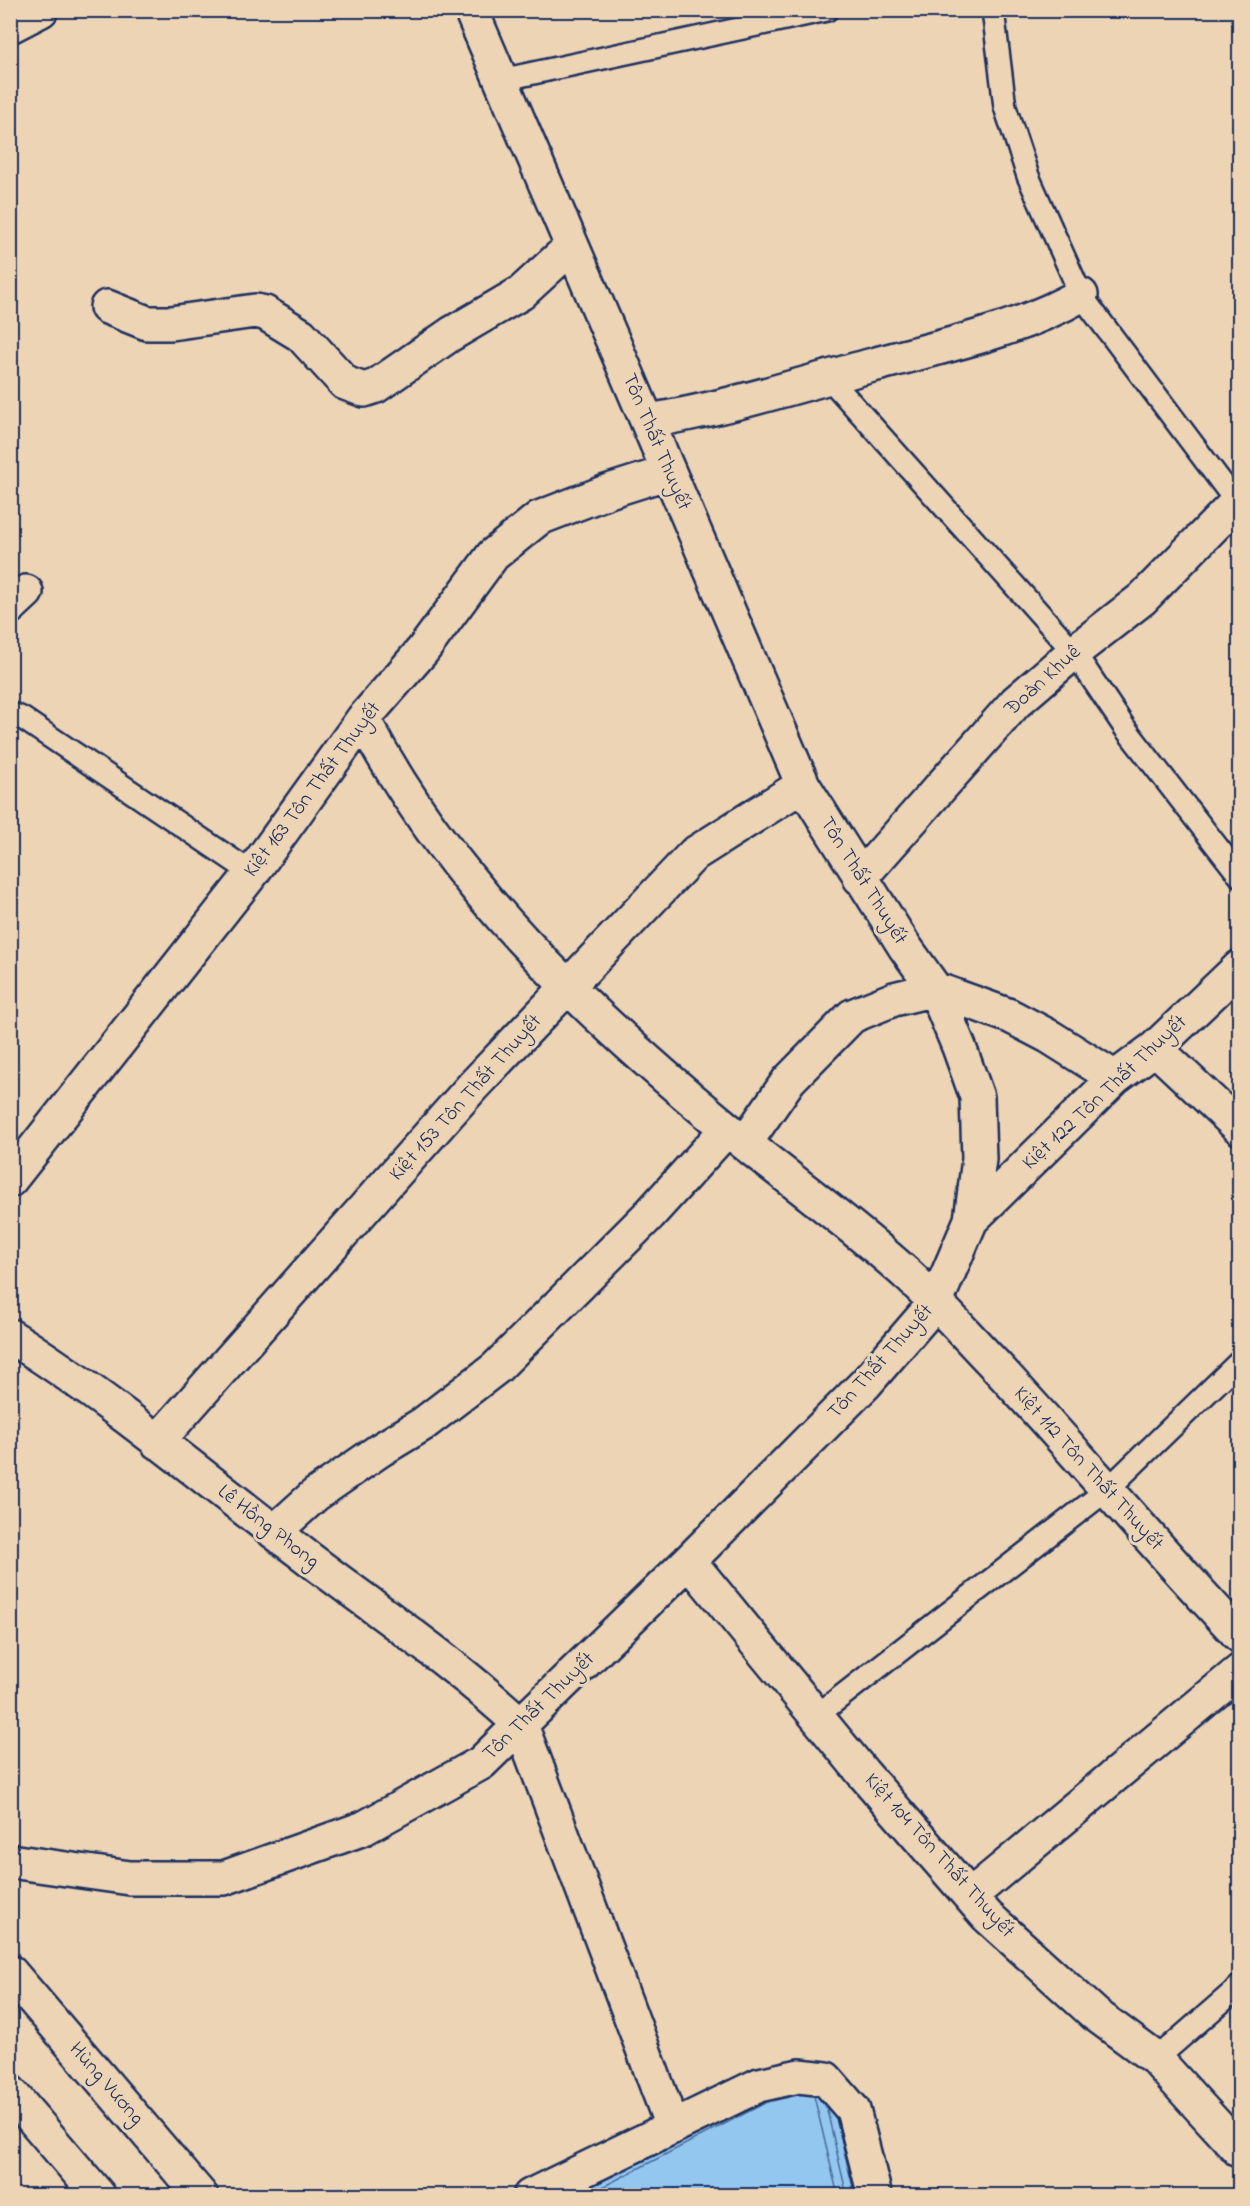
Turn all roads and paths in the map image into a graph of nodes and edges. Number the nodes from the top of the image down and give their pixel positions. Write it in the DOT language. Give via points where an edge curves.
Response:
graph roads {
  1 [pos="471,10"];
  2 [pos="827,10"];
  3 [pos="993,10"];
  4 [pos="501,80"];
  5 [pos="572,246"];
  6 [pos="1081,295"];
  7 [pos="107,307"];
  8 [pos="828,377"];
  9 [pos="647,421"];
  10 [pos="669,472"];
  11 [pos="1238,503"];
  12 [pos="1074,652"];
  13 [pos="10,713"];
  14 [pos="363,719"];
  15 [pos="803,785"];
  16 [pos="252,873"];
  17 [pos="1239,876"];
  18 [pos="860,878"];
  19 [pos="1239,967"];
  20 [pos="569,987"];
  21 [pos="935,989"];
  22 [pos="1155,1048"];
  23 [pos="1115,1078"];
  24 [pos="1239,1128"];
  25 [pos="736,1136"];
  26 [pos="10,1180"];
  27 [pos="971,1220"];
  28 [pos="936,1302"];
  29 [pos="10,1336"];
  30 [pos="1239,1361"];
  31 [pos="157,1442"];
  32 [pos="1108,1489"];
  33 [pos="274,1532"];
  34 [pos="689,1562"];
  35 [pos="1239,1636"];
  36 [pos="1239,1671"];
  37 [pos="816,1716"];
  38 [pos="521,1725"];
  39 [pos="10,1861"];
  40 [pos="970,1896"];
  41 [pos="10,1972"];
  42 [pos="1239,1986"];
  43 [pos="1156,2059"];
  44 [pos="10,2092"];
  45 [pos="672,2126"];
  46 [pos="1239,2151"];
  47 [pos="99,2196"];
  48 [pos="201,2196"];
  49 [pos="530,2196"];
  50 [pos="874,2196"];
  1 -- 4 [label="street, Tôn Thất Thuyết"];
  2 -- 4 [label="lane"];
  3 -- 6 [label="lane" via="1005,107 1028,176"];
  4 -- 5 [label="street, Tôn Thất Thuyết"];
  5 -- 7 [label="street" via="521,294 364,390 345,383 301,335 265,313 147,323"];
  5 -- 9 [label="street, Tôn Thất Thuyết"];
  6 -- 8 [label="street" via="982,335"];
  6 -- 11 [label="lane"];
  8 -- 9 [label="street" via="762,398"];
  8 -- 12 [label="lane"];
  9 -- 10 [label="street, Tôn Thất Thuyết"];
  10 -- 14 [label="street, Kiệt 163 Tôn Thất Thuyết" via="539,518 493,555 423,650"];
  10 -- 15 [label="street, Tôn Thất Thuyết"];
  11 -- 12 [label="street, Đoàn Khuê" via="1142,600"];
  12 -- 17 [label="lane" via="1125,728"];
  12 -- 18 [label="street, Đoàn Khuê" via="1016,702"];
  13 -- 16 [label="lane"];
  14 -- 16 [label="street, Kiệt 163 Tôn Thất Thuyết"];
  14 -- 20 [label="street, Kiệt 112 Tôn Thất Thuyết" via="391,773 461,870 508,926"];
  15 -- 18 [label="street, Tôn Thất Thuyết"];
  15 -- 20 [label="street, Kiệt 153 Tôn Thất Thuyết" via="694,854"];
  16 -- 26 [label="street, Kiệt 163 Tôn Thất Thuyết"];
  18 -- 21 [label="street, Tôn Thất Thuyết"];
  19 -- 22 [label="street, Kiệt 122 Tôn Thất Thuyết"];
  20 -- 25 [label="street, Kiệt 112 Tôn Thất Thuyết"];
  20 -- 31 [label="street, Kiệt 153 Tôn Thất Thuyết" via="473,1086"];
  21 -- 23 [label="street" via="1010,1016"];
  21 -- 25 [label="street" via="894,999 852,1016"];
  21 -- 27 [label="street, Tôn Thất Thuyết" via="977,1097 979,1159"];
  22 -- 23 [label="street, Kiệt 122 Tôn Thất Thuyết"];
  22 -- 24 [label="street"];
  23 -- 27 [label="street, Kiệt 122 Tôn Thất Thuyết"];
  25 -- 28 [label="street, Kiệt 112 Tôn Thất Thuyết"];
  25 -- 33 [label="street" via="649,1215 496,1368 423,1424 315,1495"];
  27 -- 28 [label="street, Tôn Thất Thuyết"];
  28 -- 32 [label="street, Kiệt 112 Tôn Thất Thuyết"];
  28 -- 34 [label="street, Tôn Thất Thuyết" via="866,1383"];
  29 -- 31 [label="street, Lê Hồng Phong" via="71,1374"];
  30 -- 32 [label="lane"];
  31 -- 33 [label="street, Lê Hồng Phong"];
  32 -- 35 [label="street, Kiệt 112 Tôn Thất Thuyết"];
  32 -- 37 [label="lane"];
  33 -- 38 [label="street, Lê Hồng Phong" via="481,1688"];
  34 -- 37 [label="street, Kiệt 104 Tôn Thất Thuyết"];
  34 -- 38 [label="street, Tôn Thất Thuyết"];
  36 -- 40 [label="street"];
  37 -- 40 [label="street, Kiệt 104 Tôn Thất Thuyết"];
  38 -- 39 [label="street, Tôn Thất Thuyết" via="481,1763 364,1828 224,1878 130,1878"];
  38 -- 45 [label="street"];
  40 -- 43 [label="street, Kiệt 104 Tôn Thất Thuyết" via="1095,2014"];
  41 -- 48 [label="street, Hùng Vương"];
  42 -- 43 [label="lane"];
  43 -- 46 [label="street, Kiệt 104 Tôn Thất Thuyết"];
  44 -- 47 [label="street"];
  45 -- 49 [label="street"];
  45 -- 50 [label="street" via="759,2085 799,2076 826,2079 853,2110"];
}
